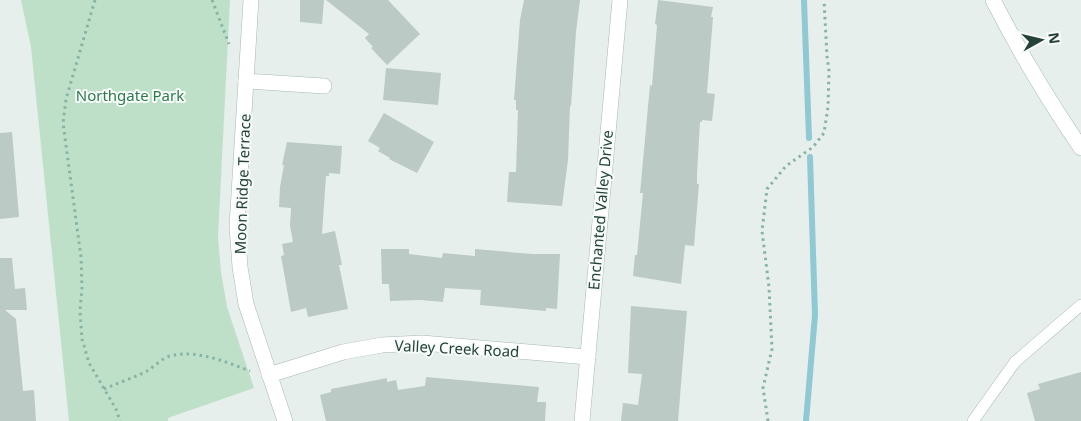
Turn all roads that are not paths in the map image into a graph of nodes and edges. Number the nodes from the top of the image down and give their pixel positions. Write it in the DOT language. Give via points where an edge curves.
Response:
graph roads {
  1 [pos="250,0"];
  2 [pos="620,0"];
  3 [pos="992,0"];
  4 [pos="246,81"];
  5 [pos="324,86"];
  6 [pos="1081,148"];
  7 [pos="1081,305"];
  8 [pos="588,357"];
  9 [pos="270,375"];
  10 [pos="285,421"];
  11 [pos="582,421"];
  12 [pos="973,421"];
  1 -- 4 [label="street, Moon Ridge Terrace"];
  2 -- 8 [label="street, Enchanted Valley Drive"];
  3 -- 6 [label="street"];
  4 -- 5 [label="street"];
  4 -- 9 [label="street, Moon Ridge Terrace" via="237,226 240,267 246,304"];
  7 -- 12 [label="lane" via="1015,362"];
  8 -- 9 [label="street, Valley Creek Road" via="422,343 382,345 343,352"];
  8 -- 11 [label="street, Enchanted Valley Drive"];
  9 -- 10 [label="street, Moon Ridge Terrace"];
}
